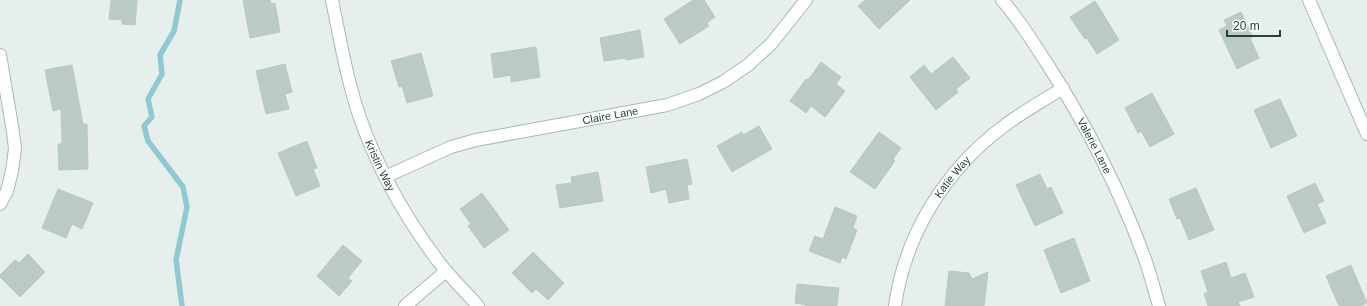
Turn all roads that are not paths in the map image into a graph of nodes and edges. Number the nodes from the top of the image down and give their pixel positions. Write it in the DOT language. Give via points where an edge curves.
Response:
graph roads {
  1 [pos="332,0"];
  2 [pos="806,0"];
  3 [pos="1002,0"];
  4 [pos="1309,0"];
  5 [pos="0,55"];
  6 [pos="1062,88"];
  7 [pos="1367,134"];
  8 [pos="385,178"];
  9 [pos="0,204"];
  10 [pos="446,271"];
  11 [pos="405,306"];
  12 [pos="478,306"];
  13 [pos="895,306"];
  14 [pos="1159,306"];
  1 -- 8 [label="street, Kristin Way" via="346,68 360,117"];
  2 -- 8 [label="street, Claire Lane" via="771,44 723,82 699,94 667,105 476,140 451,147"];
  3 -- 6 [label="street, Valerie Lane" via="1027,33"];
  4 -- 7 [label="street"];
  5 -- 9 [label="street" via="15,149 12,171"];
  6 -- 13 [label="street, Katie Way" via="1004,125 978,147 955,172 935,199 916,233 906,260"];
  6 -- 14 [label="street, Valerie Lane" via="1090,136 1120,198 1146,262"];
  8 -- 10 [label="street, Kristin Way" via="409,219"];
  10 -- 11 [label="street"];
  10 -- 12 [label="street, Kristin Way"];
}
